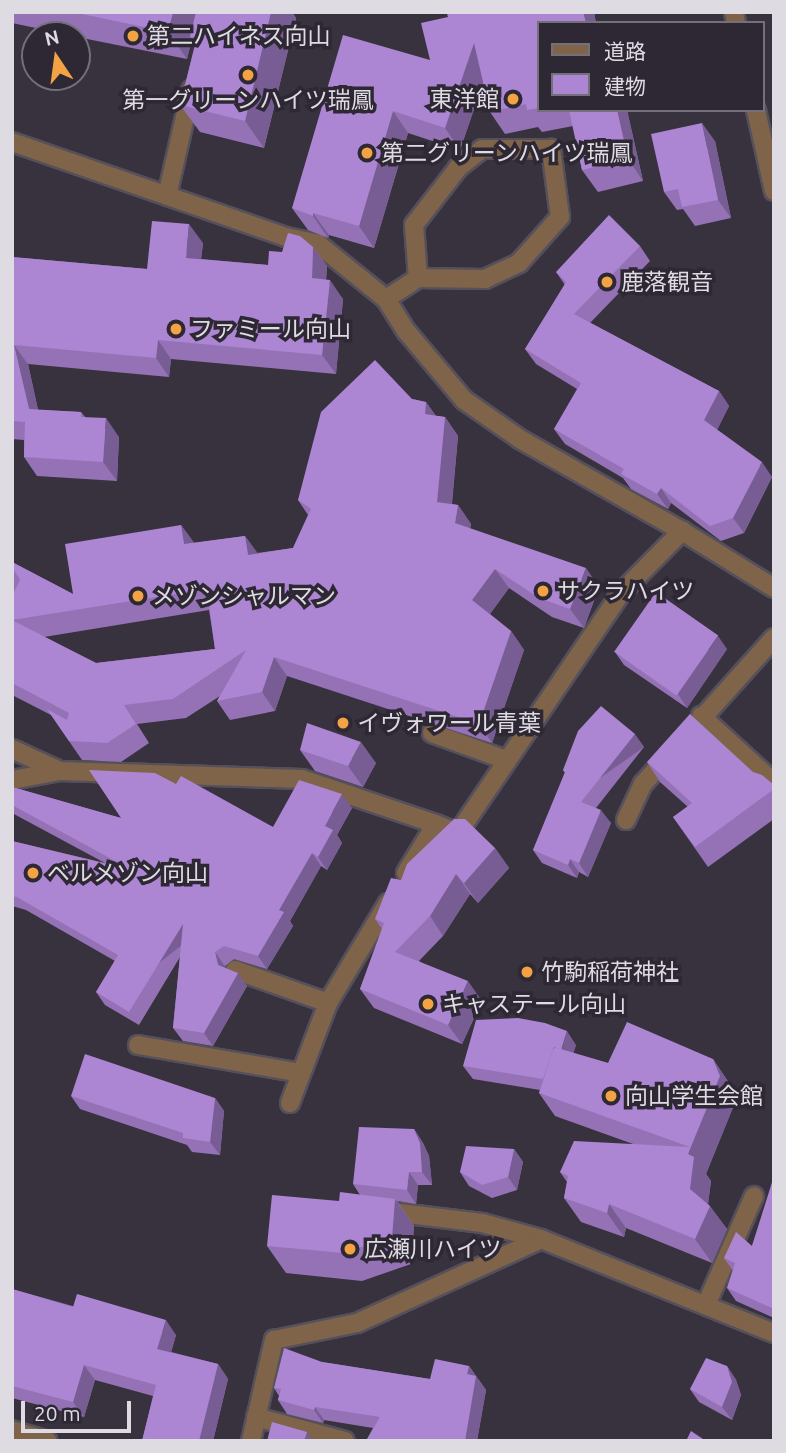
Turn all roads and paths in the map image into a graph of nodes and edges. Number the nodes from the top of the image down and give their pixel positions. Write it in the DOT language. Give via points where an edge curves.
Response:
graph roads {
  1 [pos="194,78"];
  2 [pos="756,112"];
  3 [pos="12,142"];
  4 [pos="774,191"];
  5 [pos="167,196"];
  6 [pos="418,278"];
  7 [pos="386,299"];
  8 [pos="682,531"];
  9 [pos="774,588"];
  10 [pos="774,638"];
  11 [pos="701,716"];
  12 [pos="432,733"];
  13 [pos="12,749"];
  14 [pos="506,760"];
  15 [pos="60,771"];
  16 [pos="12,780"];
  17 [pos="774,783"];
  18 [pos="626,820"];
  19 [pos="436,824"];
  20 [pos="235,970"];
  21 [pos="328,1003"];
  22 [pos="138,1045"];
  23 [pos="301,1073"];
  24 [pos="290,1103"];
  25 [pos="754,1196"];
  26 [pos="360,1208"];
  27 [pos="541,1239"];
  28 [pos="706,1305"];
  29 [pos="774,1333"];
  30 [pos="256,1417"];
  31 [pos="12,1430"];
  32 [pos="47,1441"];
  33 [pos="251,1441"];
  34 [pos="345,1441"];
  1 -- 5 [label="street"];
  2 -- 4 [label="street"];
  3 -- 5 [label="street"];
  5 -- 7 [label="street" via="318,244"];
  6 -- 6 [label="street" via="485,279 519,263 561,217 551,149 482,149 458,168 414,225"];
  6 -- 7 [label="street"];
  7 -- 8 [label="street" via="407,332 464,400 520,439"];
  8 -- 9 [label="street"];
  8 -- 14 [label="street" via="622,592"];
  10 -- 11 [label="street"];
  11 -- 17 [label="street"];
  11 -- 18 [label="street" via="643,784"];
  12 -- 14 [label="street"];
  13 -- 15 [label="street"];
  14 -- 19 [label="street" via="458,833"];
  15 -- 16 [label="street"];
  15 -- 19 [label="street" via="302,779"];
  19 -- 21 [label="street"];
  20 -- 21 [label="street"];
  21 -- 23 [label="street"];
  22 -- 23 [label="street"];
  23 -- 24 [label="street"];
  25 -- 28 [label="street"];
  26 -- 27 [label="street" via="482,1223"];
  27 -- 28 [label="street"];
  27 -- 30 [label="street" via="357,1323 274,1339"];
  28 -- 29 [label="street"];
  30 -- 33 [label="street"];
  30 -- 34 [label="street"];
  31 -- 32 [label="street"];
}
